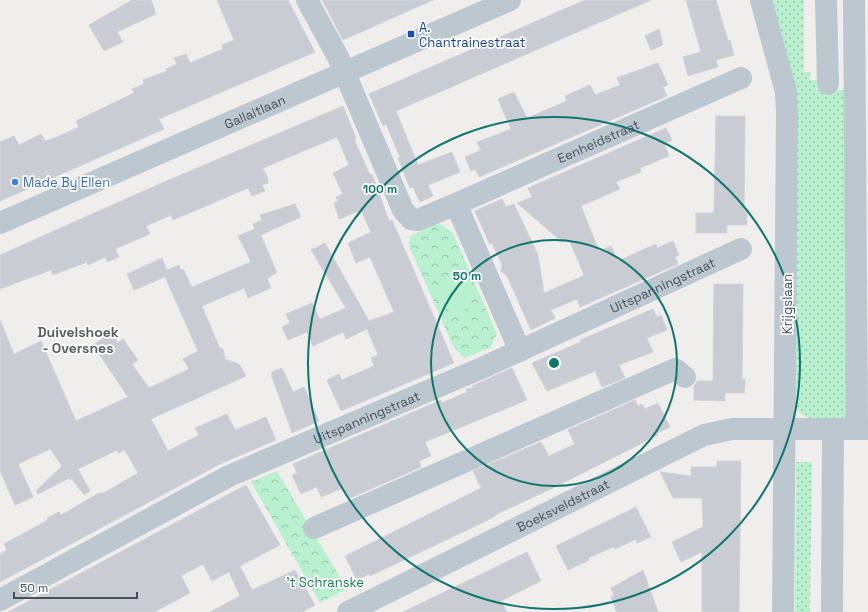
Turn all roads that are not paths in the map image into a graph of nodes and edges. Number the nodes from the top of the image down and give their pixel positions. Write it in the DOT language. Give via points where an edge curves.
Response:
graph roads {
  1 [pos="307,0"];
  2 [pos="510,0"];
  3 [pos="761,0"];
  4 [pos="826,0"];
  5 [pos="854,0"];
  6 [pos="861,62"];
  7 [pos="344,74"];
  8 [pos="741,78"];
  9 [pos="828,84"];
  10 [pos="861,106"];
  11 [pos="862,199"];
  12 [pos="456,204"];
  13 [pos="0,223"];
  14 [pos="862,246"];
  15 [pos="741,250"];
  16 [pos="862,298"];
  17 [pos="520,351"];
  18 [pos="685,377"];
  19 [pos="786,429"];
  20 [pos="850,429"];
  21 [pos="314,528"];
  22 [pos="0,600"];
  23 [pos="348,612"];
  24 [pos="783,612"];
  25 [pos="832,612"];
  1 -- 7 [label="street" via="338,57"];
  2 -- 7 [label="street, Gallaitlaan"];
  3 -- 19 [label="street, Krijgslaan" via="786,92"];
  4 -- 9 [label="street"];
  5 -- 6 [label="street"];
  6 -- 10 [label="street"];
  7 -- 12 [label="street, Eenheidstraat" via="403,210 411,218 418,220"];
  7 -- 13 [label="street, Gallaitlaan"];
  8 -- 12 [label="street, Eenheidstraat"];
  10 -- 11 [label="street"];
  11 -- 14 [label="street"];
  12 -- 17 [label="street"];
  14 -- 16 [label="street"];
  15 -- 17 [label="street, Uitspanningstraat"];
  16 -- 20 [label="street" via="857,420"];
  17 -- 22 [label="street, Uitspanningstraat" via="229,476"];
  18 -- 21 [label="street" via="675,369"];
  19 -- 20 [label="street, Boeksveldstraat"];
  19 -- 23 [label="street, Boeksveldstraat" via="732,429 704,436"];
  19 -- 24 [label="street, Krijgslaan"];
  20 -- 25 [label="street"];
}
